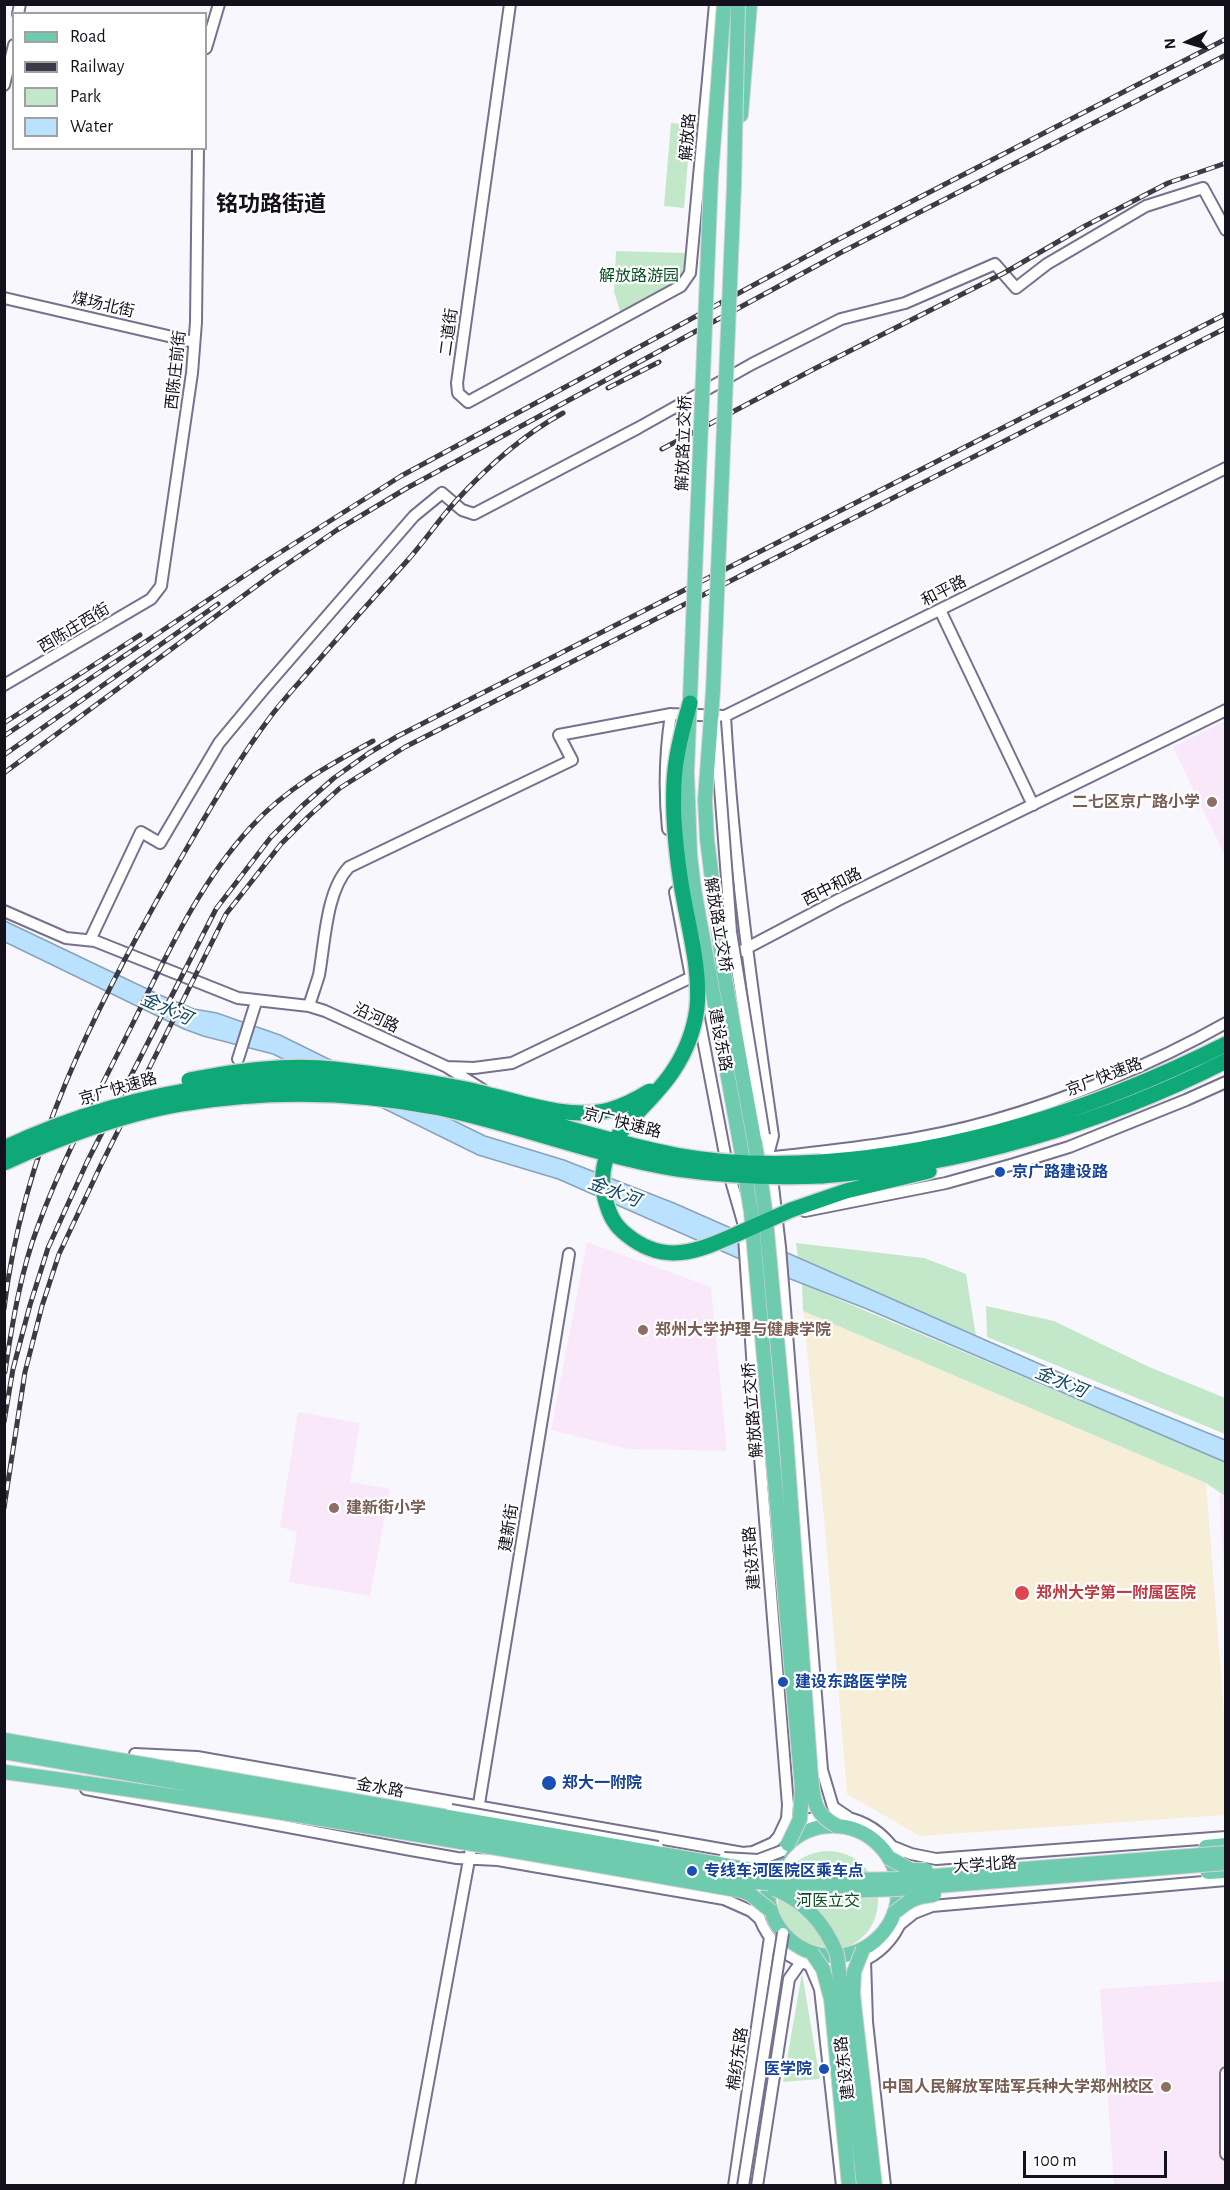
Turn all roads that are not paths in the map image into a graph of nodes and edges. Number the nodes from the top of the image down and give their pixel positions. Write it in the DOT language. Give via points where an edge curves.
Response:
graph roads {
  1 [pos="219,4"];
  2 [pos="510,4"];
  3 [pos="715,4"];
  4 [pos="724,4"];
  5 [pos="738,4"];
  6 [pos="750,4"];
  7 [pos="207,45"];
  8 [pos="12,53"];
  9 [pos="4,85"];
  10 [pos="198,150"];
  11 [pos="734,186"];
  12 [pos="1226,230"];
  13 [pos="690,273"];
  14 [pos="4,298"];
  15 [pos="194,342"];
  16 [pos="1226,468"];
  17 [pos="157,592"];
  18 [pos="940,610"];
  19 [pos="4,685"];
  20 [pos="713,691"];
  21 [pos="690,703"];
  22 [pos="1226,710"];
  23 [pos="671,714"];
  24 [pos="725,716"];
  25 [pos="1033,805"];
  26 [pos="4,910"];
  27 [pos="90,940"];
  28 [pos="747,948"];
  29 [pos="691,977"];
  30 [pos="256,1002"];
  31 [pos="309,1006"];
  32 [pos="1226,1023"];
  33 [pos="1226,1044"];
  34 [pos="238,1059"];
  35 [pos="1226,1061"];
  36 [pos="447,1067"];
  37 [pos="671,1074"];
  38 [pos="1226,1082"];
  39 [pos="148,1098"];
  40 [pos="1114,1109"];
  41 [pos="4,1148"];
  42 [pos="726,1154"];
  43 [pos="769,1154"];
  44 [pos="4,1163"];
  45 [pos="728,1170"];
  46 [pos="777,1218"];
  47 [pos="743,1225"];
  48 [pos="569,1254"];
  49 [pos="4,1740"];
  50 [pos="4,1752"];
  51 [pos="135,1754"];
  52 [pos="110,1758"];
  53 [pos="4,1772"];
  54 [pos="479,1806"];
  55 [pos="842,1821"];
  56 [pos="1226,1837"];
  57 [pos="780,1843"];
  58 [pos="1226,1845"];
  59 [pos="890,1852"];
  60 [pos="1226,1854"];
  61 [pos="469,1859"];
  62 [pos="1226,1863"];
  63 [pos="1226,1871"];
  64 [pos="748,1875"];
  65 [pos="1226,1880"];
  66 [pos="898,1888"];
  67 [pos="765,1915"];
  68 [pos="897,1919"];
  69 [pos="776,1935"];
  70 [pos="864,1954"];
  71 [pos="808,1960"];
  72 [pos="1226,2073"];
  73 [pos="1226,2154"];
  74 [pos="409,2186"];
  75 [pos="734,2186"];
  76 [pos="743,2186"];
  77 [pos="757,2186"];
  78 [pos="842,2186"];
  79 [pos="849,2186"];
  80 [pos="864,2186"];
  81 [pos="875,2186"];
  82 [pos="885,2186"];
  1 -- 7 [label="street"];
  2 -- 13 [label="street, 二道街" via="458,393 468,402 681,286"];
  3 -- 13 [label="street, 解放路"];
  4 -- 21 [label="main road, 解放路立交桥, bridge" via="711,177"];
  5 -- 11 [label="main road, 解放路立交桥, bridge"];
  6 -- 11 [label="main road, bridge"];
  8 -- 9 [label="street"];
  10 -- 15 [label="street, 西陈庄前街"];
  11 -- 20 [label="main road, 解放路立交桥, bridge"];
  12 -- 27 [label="street" via="1203,188 1146,206 1047,264 1016,288 995,264 905,303 842,319 474,514 462,510 442,493 414,516 219,743 160,843 141,832"];
  14 -- 15 [label="street, 煤场北街"];
  15 -- 17 [label="street, 西陈庄前街" via="161,586"];
  16 -- 18 [label="street, 和平路"];
  17 -- 19 [label="street, 西陈庄西街"];
  18 -- 24 [label="street, 和平路"];
  18 -- 25 [label="street"];
  20 -- 43 [label="street, bridge" via="731,932"];
  20 -- 55 [label="main road, 解放路立交桥, bridge" via="706,773 707,839 723,968 765,1209 811,1776 816,1809 826,1820"];
  21 -- 37 [label="highway, bridge" via="677,757 675,792 681,881 697,1002 690,1037"];
  21 -- 57 [label="main road, 解放路立交桥, bridge" via="690,854 751,1212 802,1788 800,1819"];
  22 -- 25 [label="street, 西中和路"];
  23 -- 24 [label="street, 和平路"];
  23 -- 29 [label="street, 建设东路" via="666,813"];
  23 -- 31 [label="street, 和平路" via="559,735 572,760 349,867 339,879 334,895"];
  24 -- 28 [label="street"];
  25 -- 28 [label="street, 西中和路"];
  26 -- 27 [label="street, 沿河路" via="66,938"];
  27 -- 30 [label="street, 沿河路"];
  28 -- 29 [label="street, 西中和路"];
  28 -- 43 [label="street" via="773,1136"];
  29 -- 36 [label="street, 西中和路" via="512,1063"];
  29 -- 42 [label="street, 建设东路"];
  30 -- 31 [label="street, 沿河路"];
  30 -- 34 [label="street"];
  31 -- 36 [label="street, 沿河路"];
  32 -- 43 [label="street" via="1141,1065 989,1122 887,1143"];
  33 -- 39 [label="highway, 京广快速路, bridge" via="1084,1105 1015,1127 910,1151 811,1163 740,1162 678,1155 443,1095 360,1083 245,1083"];
  35 -- 40 [label="highway, 京广快速路"];
  36 -- 45 [label="street, 沿河路" via="499,1100 566,1134"];
  37 -- 39 [label="highway, bridge" via="634,1100 607,1111 589,1112 540,1108 463,1088 310,1067 253,1070 167,1084"];
  37 -- 40 [label="highway, bridge" via="623,1128 605,1158 602,1177 604,1196 617,1226 646,1247 670,1254 702,1249 846,1191 1062,1136 1088,1127"];
  38 -- 46 [label="street" via="1069,1147 1014,1164 946,1183"];
  39 -- 41 [label="highway, 京广快速路, bridge"];
  40 -- 44 [label="highway, 京广快速路, bridge" via="1028,1138 946,1158 850,1174 761,1177 665,1166 412,1104 359,1097 281,1095 179,1104 46,1144"];
  42 -- 43 [label="street"];
  42 -- 45 [label="street, 建设东路"];
  43 -- 46 [label="street"];
  45 -- 47 [label="street, 建设东路"];
  46 -- 47 [label="street"];
  46 -- 55 [label="street" via="822,1770 833,1807"];
  47 -- 57 [label="street, 建设东路" via="788,1805"];
  48 -- 54 [label="street, 建新街"];
  49 -- 52 [label="main road, 金水路, bridge"];
  50 -- 64 [label="main road, 金水路, bridge"];
  51 -- 52 [label="street"];
  51 -- 54 [label="street" via="197,1757"];
  51 -- 57 [label="street, bridge" via="733,1860 758,1860"];
  52 -- 64 [label="main road, 金水路, bridge"];
  53 -- 61 [label="street, bridge"];
  53 -- 67 [label="main road, bridge" via="487,1845 741,1891 750,1894"];
  54 -- 57 [label="street" via="743,1853"];
  54 -- 61 [label="street, 建新街"];
  55 -- 57 [label="main road, bridge"];
  55 -- 59 [label="main road"];
  56 -- 59 [label="street" via="936,1859"];
  57 -- 67 [label="main road, 解放路立交桥, bridge" via="768,1884"];
  58 -- 59 [label="main road, bridge" via="922,1871 911,1870"];
  59 -- 66 [label="main road, bridge"];
  59 -- 68 [label="street" via="902,1864 906,1884 906,1905"];
  60 -- 64 [label="main road, 大学北路, bridge" via="866,1880"];
  61 -- 67 [label="street" via="498,1860 724,1899"];
  61 -- 74 [label="street, 建新街"];
  62 -- 66 [label="main road, 大学北路, bridge"];
  63 -- 68 [label="main road, bridge" via="917,1896 910,1899"];
  64 -- 66 [label="main road, 大学北路, bridge" via="843,1891"];
  64 -- 80 [label="main road, bridge" via="807,1908 829,1935 837,1954"];
  65 -- 68 [label="street" via="932,1906"];
  66 -- 68 [label="main road"];
  67 -- 69 [label="main road"];
  68 -- 70 [label="main road"];
  69 -- 71 [label="main road" via="799,1947"];
  69 -- 75 [label="street, 棉纺东路"];
  69 -- 76 [label="street, bridge"];
  70 -- 71 [label="main road, bridge"];
  70 -- 81 [label="main road, 建设东路, bridge" via="854,1972 853,1995"];
  70 -- 82 [label="street" via="867,2022"];
  71 -- 77 [label="street" via="789,1979"];
  71 -- 78 [label="street" via="820,1989"];
  71 -- 79 [label="main road, 建设东路, bridge" via="823,1969 831,1999"];
  72 -- 73 [label="street"];
}
